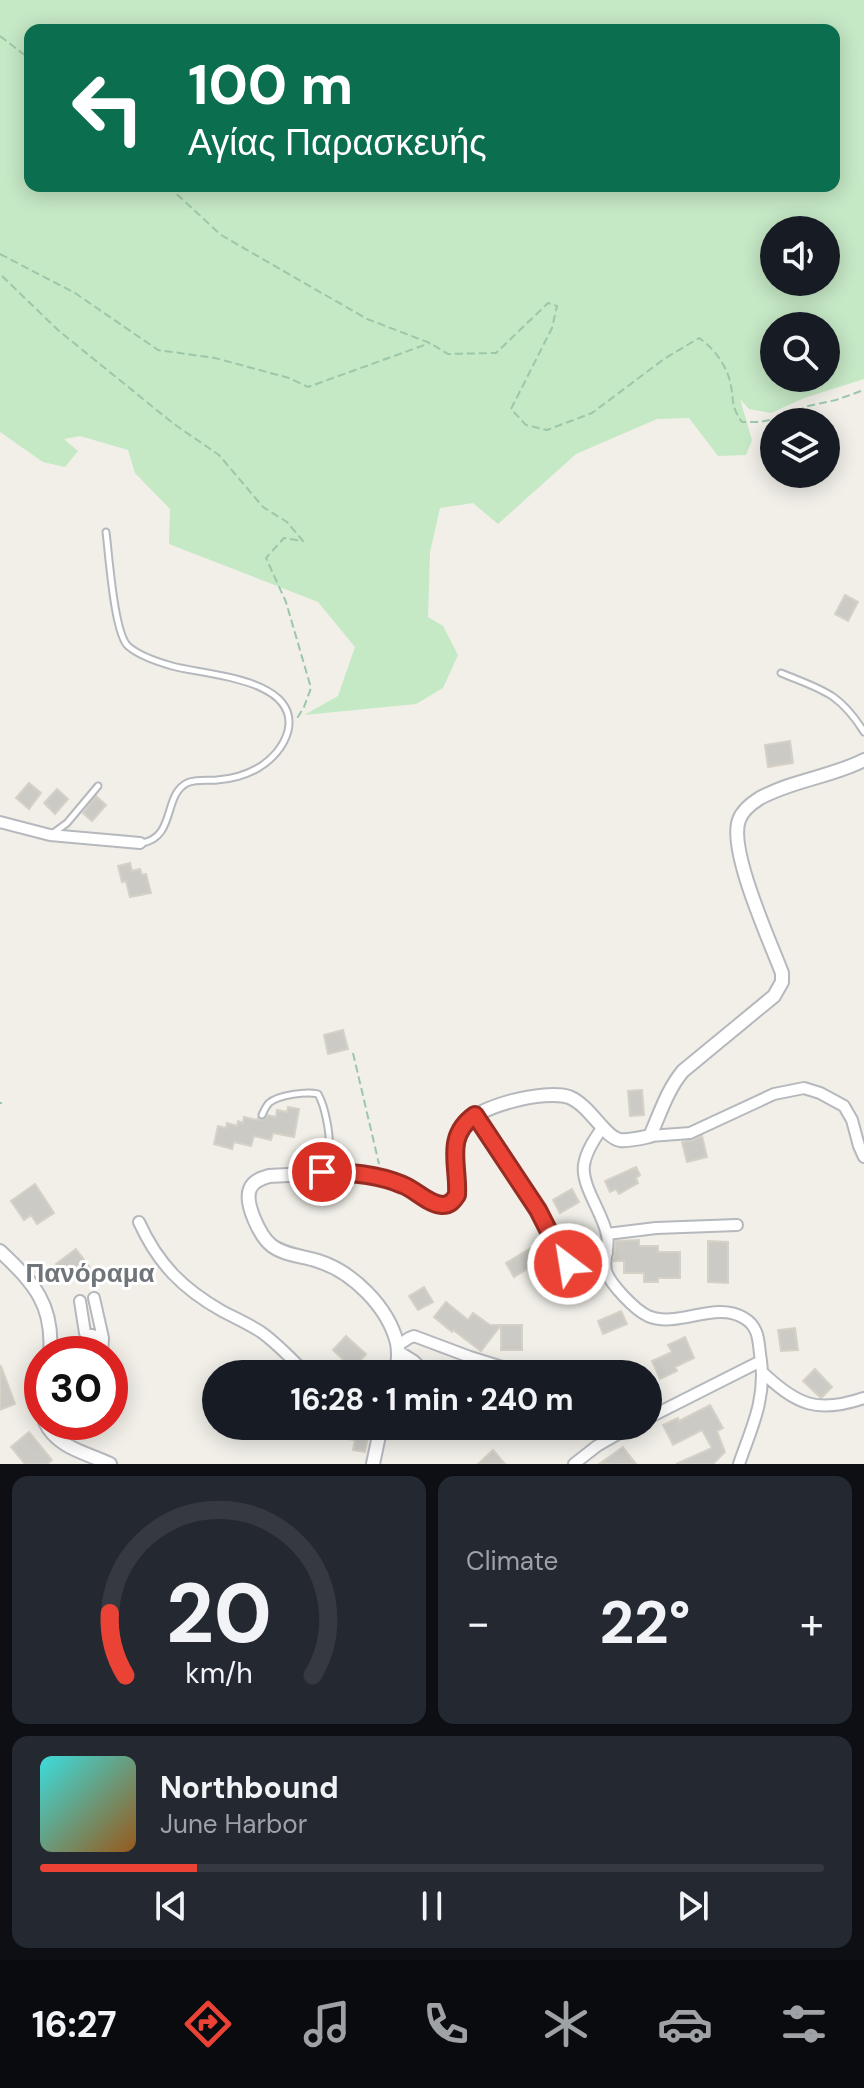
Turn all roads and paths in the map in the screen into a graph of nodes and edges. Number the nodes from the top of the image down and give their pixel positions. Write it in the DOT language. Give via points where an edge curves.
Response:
graph roads {
  1 [pos="0,36"];
  2 [pos="24,54"];
  3 [pos="174,192"];
  4 [pos="0,254"];
  5 [pos="1,276"];
  6 [pos="430,343"];
  7 [pos="864,390"];
  8 [pos="106,532"];
  9 [pos="781,673"];
  10 [pos="864,732"];
  11 [pos="287,734"];
  12 [pos="864,760"];
  13 [pos="98,786"];
  14 [pos="0,822"];
  15 [pos="50,835"];
  16 [pos="140,843"];
  17 [pos="353,1053"];
  18 [pos="262,1115"];
  19 [pos="475,1115"];
  20 [pos="603,1127"];
  21 [pos="650,1136"];
  22 [pos="864,1157"];
  23 [pos="311,1173"];
  24 [pos="378,1177"];
  25 [pos="139,1222"];
  26 [pos="737,1225"];
  27 [pos="607,1234"];
  28 [pos="0,1251"];
  29 [pos="607,1253"];
  30 [pos="94,1298"];
  31 [pos="80,1301"];
  32 [pos="50,1336"];
  33 [pos="96,1336"];
  34 [pos="103,1336"];
  35 [pos="398,1349"];
  36 [pos="292,1360"];
  37 [pos="397,1360"];
  38 [pos="413,1360"];
  39 [pos="480,1360"];
  40 [pos="761,1367"];
  41 [pos="864,1398"];
  42 [pos="662,1412"];
  43 [pos="62,1440"];
  44 [pos="378,1440"];
  45 [pos="608,1440"];
  46 [pos="110,1464"];
  47 [pos="373,1464"];
  48 [pos="574,1464"];
  49 [pos="739,1464"];
  1 -- 2 [label="path"];
  3 -- 6 [label="path" via="221,235 367,319"];
  4 -- 6 [label="path" via="75,293 158,350 215,358 308,387"];
  5 -- 11 [label="path" via="59,331 219,455 263,507 287,522 303,541 284,538 266,558 286,602 311,688"];
  6 -- 7 [label="path" via="448,354 496,353 548,303 557,306 552,328 511,409 526,425 547,430 592,413 699,338 721,361 742,422 780,418"];
  8 -- 11 [label="lane" via="119,629 127,645 172,666 265,689 285,708"];
  9 -- 10 [label="lane" via="834,696"];
  11 -- 16 [label="lane" via="258,768 221,780 186,783 157,837"];
  12 -- 21 [label="street" via="757,799 739,818 737,847 743,871 782,982 761,1008 674,1081"];
  13 -- 15 [label="lane"];
  14 -- 15 [label="street"];
  15 -- 16 [label="street"];
  17 -- 24 [label="path" via="379,1159"];
  18 -- 23 [label="lane" via="276,1100 318,1094 329,1141 325,1157"];
  19 -- 20 [label="street" via="508,1103 559,1095 587,1108"];
  19 -- 24 [label="street" via="461,1127 457,1140 458,1188 448,1204"];
  19 -- 29 [label="street" via="566,1262 579,1265"];
  20 -- 21 [label="street" via="616,1139"];
  20 -- 27 [label="street" via="584,1171"];
  21 -- 22 [label="street" via="690,1133 774,1094 804,1088 844,1106"];
  23 -- 24 [label="street"];
  23 -- 35 [label="street" via="265,1177 252,1184 249,1197 260,1231 276,1249 331,1266 355,1282 383,1311"];
  25 -- 36 [label="street" via="165,1267 196,1294 259,1330"];
  26 -- 27 [label="street"];
  27 -- 29 [label="street"];
  28 -- 32 [label="street" via="44,1304"];
  29 -- 40 [label="street" via="607,1274 637,1310 650,1317 723,1312 742,1316 756,1329"];
  30 -- 34 [label="street"];
  31 -- 33 [label="street" via="85,1333"];
  35 -- 37 [label="street"];
  35 -- 38 [label="street"];
  35 -- 39 [label="street" via="414,1336"];
  40 -- 41 [label="street" via="788,1395 814,1405 830,1407"];
  40 -- 42 [label="street"];
  40 -- 49 [label="street" via="761,1403"];
  43 -- 46 [label="street"];
  44 -- 47 [label="street"];
  45 -- 48 [label="street"];
}
